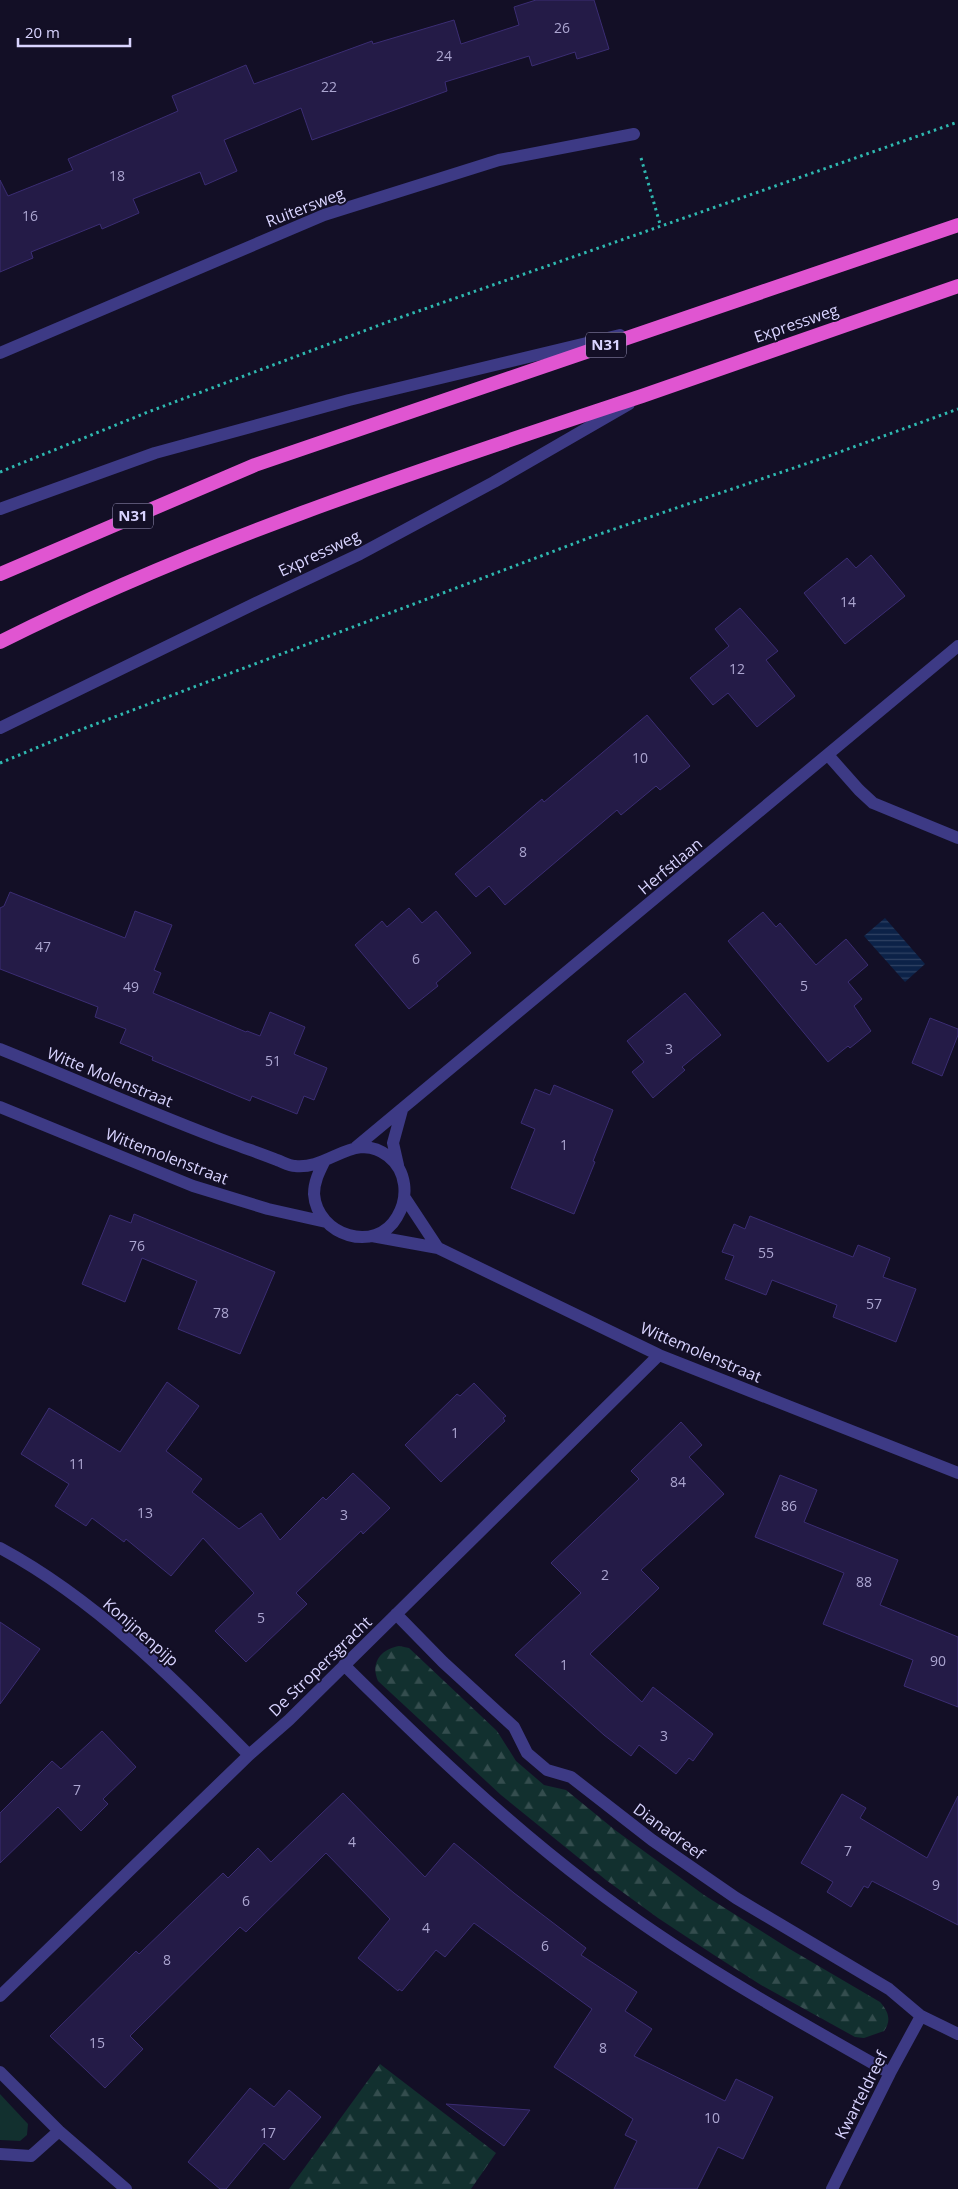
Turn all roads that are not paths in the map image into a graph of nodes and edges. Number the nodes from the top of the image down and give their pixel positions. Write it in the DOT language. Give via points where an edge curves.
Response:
graph roads {
  1 [pos="634,134"];
  2 [pos="958,225"];
  3 [pos="958,286"];
  4 [pos="678,321"];
  5 [pos="0,353"];
  6 [pos="646,394"];
  7 [pos="0,509"];
  8 [pos="0,574"];
  9 [pos="0,642"];
  10 [pos="958,646"];
  11 [pos="0,728"];
  12 [pos="828,755"];
  13 [pos="958,838"];
  14 [pos="0,1049"];
  15 [pos="0,1108"];
  16 [pos="402,1110"];
  17 [pos="356,1147"];
  18 [pos="324,1162"];
  19 [pos="398,1167"];
  20 [pos="405,1198"];
  21 [pos="326,1222"];
  22 [pos="372,1236"];
  23 [pos="438,1248"];
  24 [pos="659,1355"];
  25 [pos="958,1473"];
  26 [pos="0,1548"];
  27 [pos="396,1614"];
  28 [pos="344,1665"];
  29 [pos="250,1755"];
  30 [pos="0,1996"];
  31 [pos="921,2016"];
  32 [pos="958,2034"];
  33 [pos="0,2072"];
  34 [pos="890,2073"];
  35 [pos="59,2132"];
  36 [pos="0,2154"];
  37 [pos="126,2189"];
  38 [pos="832,2189"];
  1 -- 5 [label="street, Ruitersweg" via="499,160 324,215"];
  2 -- 4 [label="highway, N31"];
  3 -- 6 [label="highway, Expressweg"];
  4 -- 7 [label="street" via="349,400 155,453"];
  4 -- 8 [label="highway, N31" via="255,465"];
  6 -- 9 [label="highway, Expressweg" via="422,468 252,531"];
  6 -- 11 [label="street, Expressweg" via="494,482 360,554"];
  10 -- 12 [label="street, Herfstlaan"];
  12 -- 13 [label="street" via="873,803"];
  12 -- 16 [label="street, Herfstlaan"];
  14 -- 18 [label="street, Witte Molenstraat" via="295,1166"];
  15 -- 21 [label="street, Wittemolenstraat" via="193,1186 268,1210"];
  16 -- 17 [label="street, Herfstlaan"];
  16 -- 19 [label="street" via="393,1143"];
  17 -- 18 [label="street"];
  17 -- 19 [label="street" via="373,1148"];
  18 -- 21 [label="street" via="316,1177 314,1193 317,1209"];
  19 -- 20 [label="street" via="404,1182"];
  20 -- 22 [label="street" via="397,1218"];
  20 -- 23 [label="street"];
  21 -- 22 [label="street" via="338,1232 353,1237"];
  22 -- 23 [label="street, Wittemolenstraat"];
  23 -- 24 [label="street, Wittemolenstraat"];
  24 -- 25 [label="street, Wittemolenstraat"];
  24 -- 27 [label="street, De Stropersgracht"];
  26 -- 29 [label="street, Konijnenpijp" via="46,1576 134,1644"];
  27 -- 28 [label="street, De Stropersgracht"];
  27 -- 31 [label="street, Dianadreef" via="514,1727 527,1754 547,1770 571,1777 720,1888 889,1989"];
  28 -- 29 [label="street, De Stropersgracht"];
  28 -- 34 [label="street" via="471,1787 589,1885 753,1996"];
  29 -- 30 [label="street, De Stropersgracht"];
  31 -- 32 [label="street, Dianadreef"];
  31 -- 34 [label="street, Kwarteldreef"];
  33 -- 35 [label="street"];
  34 -- 38 [label="street, Kwarteldreef"];
  35 -- 36 [label="street" via="31,2156"];
  35 -- 37 [label="street"];
}
